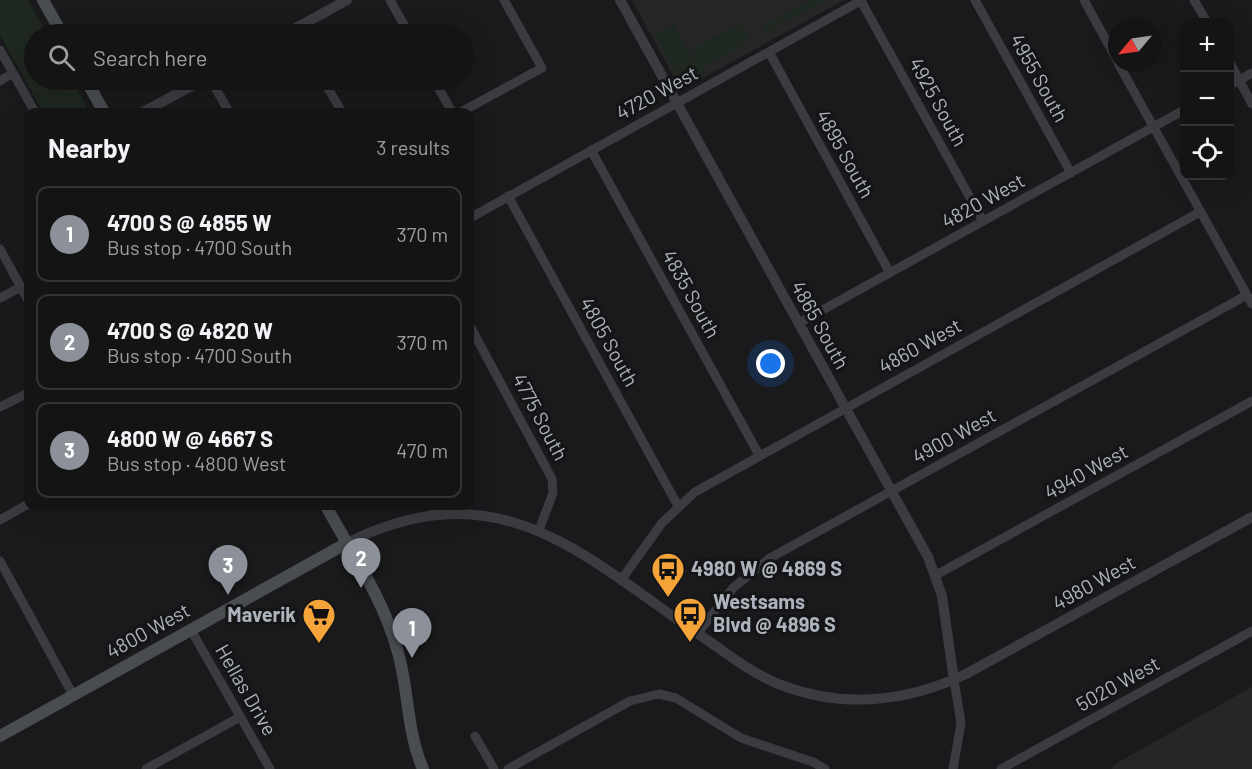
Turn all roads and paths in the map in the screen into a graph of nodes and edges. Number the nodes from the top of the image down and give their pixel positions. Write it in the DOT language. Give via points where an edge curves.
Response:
graph roads {
  1 [pos="43,0"];
  2 [pos="347,0"];
  3 [pos="390,0"];
  4 [pos="504,0"];
  5 [pos="620,0"];
  6 [pos="862,0"];
  7 [pos="975,0"];
  8 [pos="1084,0"];
  9 [pos="1194,0"];
  10 [pos="1205,18"];
  11 [pos="56,24"];
  12 [pos="307,24"];
  13 [pos="403,24"];
  14 [pos="1108,44"];
  15 [pos="0,50"];
  16 [pos="769,52"];
  17 [pos="1234,71"];
  18 [pos="1124,72"];
  19 [pos="13,73"];
  20 [pos="1252,73"];
  21 [pos="1239,80"];
  22 [pos="0,81"];
  23 [pos="1234,83"];
  24 [pos="92,90"];
  25 [pos="184,90"];
  26 [pos="217,90"];
  27 [pos="329,90"];
  28 [pos="440,90"];
  29 [pos="677,103"];
  30 [pos="1252,104"];
  31 [pos="33,108"];
  32 [pos="102,108"];
  33 [pos="150,108"];
  34 [pos="227,108"];
  35 [pos="340,108"];
  36 [pos="450,108"];
  37 [pos="468,108"];
  38 [pos="1180,113"];
  39 [pos="1154,127"];
  40 [pos="591,150"];
  41 [pos="1071,173"];
  42 [pos="508,196"];
  43 [pos="1200,212"];
  44 [pos="474,216"];
  45 [pos="983,221"];
  46 [pos="0,249"];
  47 [pos="890,273"];
  48 [pos="21,286"];
  49 [pos="24,292"];
  50 [pos="1247,295"];
  51 [pos="0,298"];
  52 [pos="1252,304"];
  53 [pos="799,323"];
  54 [pos="474,333"];
  55 [pos="24,395"];
  56 [pos="1252,401"];
  57 [pos="0,407"];
  58 [pos="846,408"];
  59 [pos="759,455"];
  60 [pos="892,491"];
  61 [pos="24,506"];
  62 [pos="678,506"];
  63 [pos="328,510"];
  64 [pos="434,510"];
  65 [pos="1252,517"];
  66 [pos="0,520"];
  67 [pos="539,530"];
  68 [pos="347,543"];
  69 [pos="0,561"];
  70 [pos="936,575"];
  71 [pos="621,580"];
  72 [pos="191,630"];
  73 [pos="1252,631"];
  74 [pos="698,634"];
  75 [pos="954,680"];
  76 [pos="73,695"];
  77 [pos="240,717"];
  78 [pos="0,736"];
  79 [pos="475,736"];
  80 [pos="164,759"];
  81 [pos="146,769"];
  82 [pos="170,769"];
  83 [pos="270,769"];
  84 [pos="423,769"];
  85 [pos="494,769"];
  86 [pos="508,769"];
  87 [pos="825,769"];
  88 [pos="953,769"];
  89 [pos="1001,769"];
  1 -- 11 [label="main road"];
  2 -- 12 [label="street"];
  3 -- 13 [label="street"];
  4 -- 37 [label="street" via="542,68"];
  5 -- 29 [label="street, 4865 South"];
  6 -- 16 [label="street, 4720 West"];
  6 -- 45 [label="street, 4925 South"];
  7 -- 41 [label="street, 4955 South"];
  8 -- 14 [label="street"];
  9 -- 10 [label="street"];
  15 -- 19 [label="street"];
  16 -- 29 [label="street, 4720 West"];
  16 -- 47 [label="street, 4895 South"];
  17 -- 21 [label="street"];
  18 -- 39 [label="street"];
  19 -- 22 [label="street"];
  19 -- 31 [label="street"];
  20 -- 21 [label="street"];
  21 -- 23 [label="street"];
  21 -- 30 [label="street"];
  24 -- 32 [label="main road"];
  25 -- 33 [label="street"];
  26 -- 34 [label="street"];
  27 -- 35 [label="street"];
  28 -- 36 [label="street"];
  29 -- 40 [label="street, 4720 West"];
  29 -- 53 [label="street, 4865 South"];
  38 -- 39 [label="street, 4820 West"];
  39 -- 41 [label="street, 4820 West"];
  39 -- 43 [label="street"];
  40 -- 42 [label="street, 4720 West"];
  40 -- 59 [label="street, 4835 South"];
  41 -- 45 [label="street, 4820 West"];
  42 -- 44 [label="street, 4720 West"];
  42 -- 62 [label="street, 4805 South"];
  43 -- 50 [label="street"];
  43 -- 58 [label="street, 4860 West"];
  45 -- 47 [label="street, 4820 West"];
  46 -- 48 [label="street"];
  47 -- 53 [label="street, 4820 West"];
  48 -- 49 [label="street"];
  48 -- 51 [label="street"];
  50 -- 52 [label="street"];
  50 -- 60 [label="street, 4900 West"];
  53 -- 58 [label="street, 4865 South"];
  54 -- 67 [label="street, 4775 South" via="552,479 551,500"];
  55 -- 57 [label="street"];
  56 -- 70 [label="street, 4940 West"];
  58 -- 59 [label="street, 4860 West"];
  58 -- 60 [label="street, 4865 South"];
  59 -- 62 [label="street, 4860 West"];
  60 -- 70 [label="street, 4865 South"];
  60 -- 74 [label="street, 4900 West" via="758,567 733,588"];
  61 -- 66 [label="street"];
  62 -- 71 [label="street, 4860 West"];
  63 -- 68 [label="main road"];
  64 -- 67 [label="street, 4980 West" via="494,517"];
  64 -- 68 [label="street, 4980 West"];
  65 -- 75 [label="street, 4980 West"];
  67 -- 71 [label="street, 4980 West" via="568,544"];
  68 -- 72 [label="main road, 4800 West"];
  68 -- 84 [label="main road" via="388,622 398,651 412,736"];
  69 -- 76 [label="street"];
  70 -- 75 [label="street, 4865 South"];
  71 -- 74 [label="street, 4980 West"];
  72 -- 76 [label="main road, 4800 West"];
  72 -- 77 [label="street, Hellas Drive"];
  73 -- 89 [label="street, 5020 West"];
  74 -- 75 [label="street, 4980 West" via="764,678 828,698 885,700 920,693"];
  75 -- 88 [label="street" via="961,723"];
  76 -- 78 [label="main road, 4800 West"];
  77 -- 80 [label="street"];
  77 -- 83 [label="street, Hellas Drive"];
  79 -- 85 [label="street"];
  80 -- 81 [label="street"];
  80 -- 82 [label="street"];
  86 -- 87 [label="street" via="630,701 659,694 676,698 741,738"];
}
